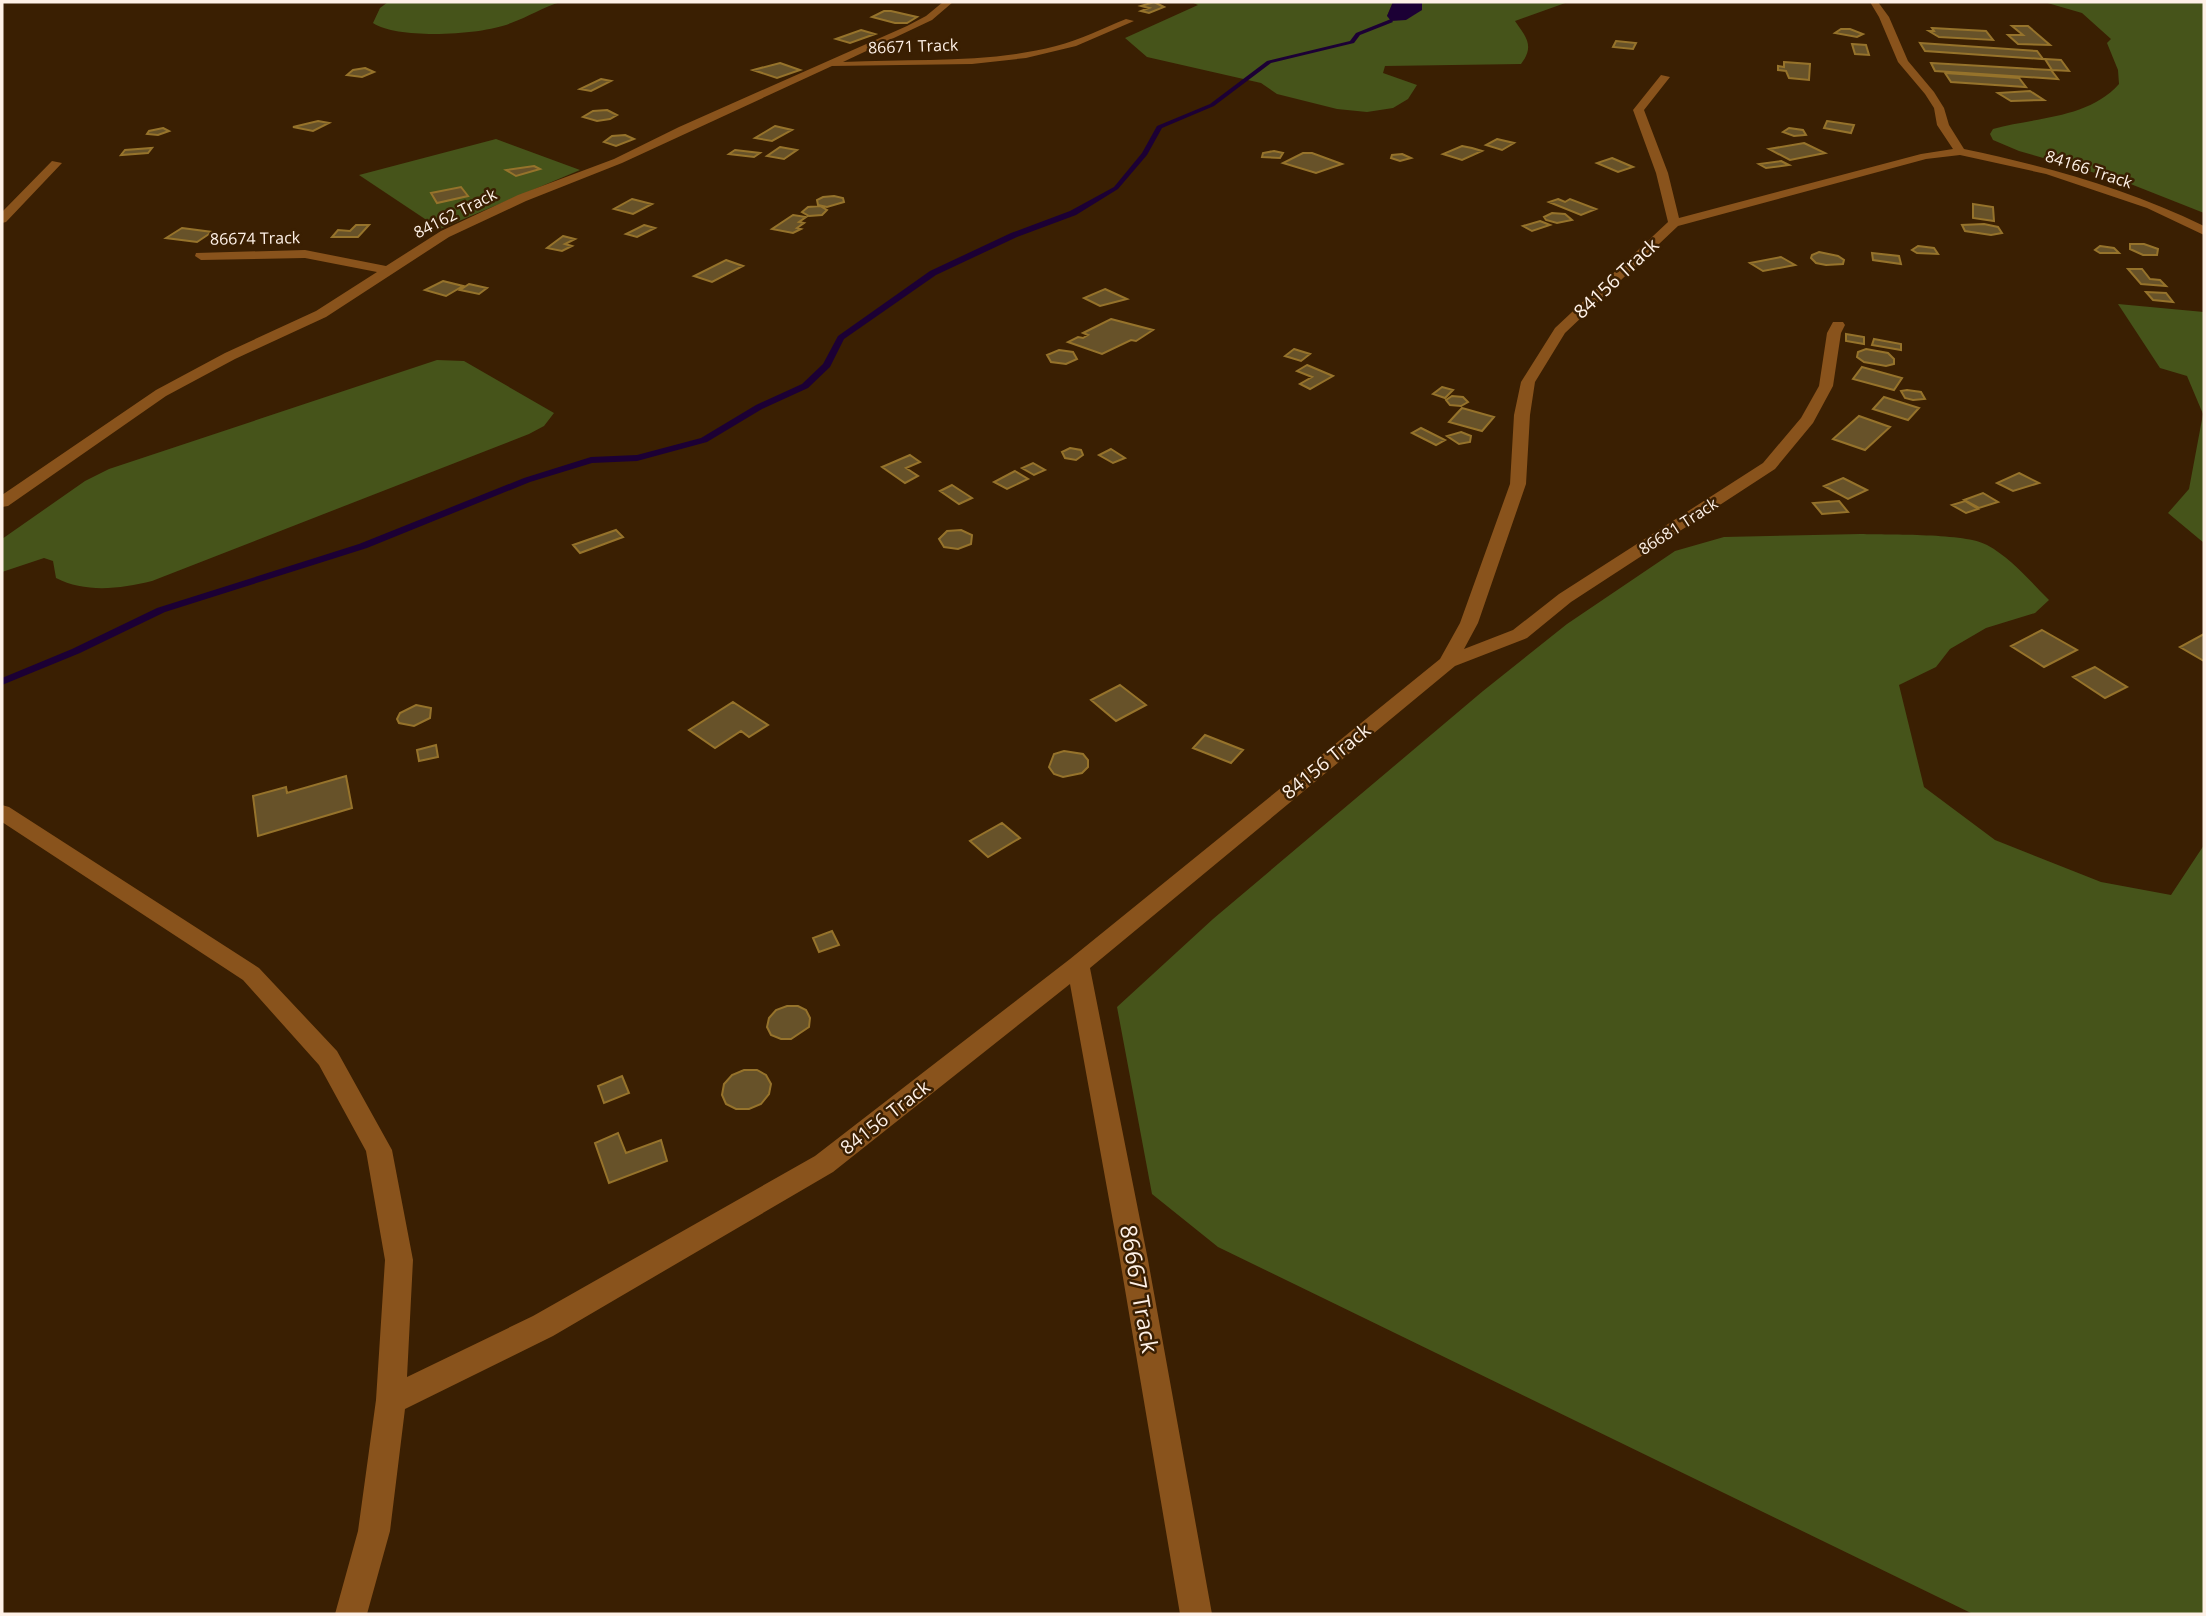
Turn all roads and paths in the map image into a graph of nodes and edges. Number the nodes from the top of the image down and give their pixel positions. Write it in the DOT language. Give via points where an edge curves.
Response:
graph roads {
  1 [pos="948,2"];
  2 [pos="1874,2"];
  3 [pos="1129,21"];
  4 [pos="827,65"];
  5 [pos="1665,77"];
  6 [pos="1960,152"];
  7 [pos="56,163"];
  8 [pos="2,219"];
  9 [pos="1674,223"];
  10 [pos="2204,231"];
  11 [pos="201,256"];
  12 [pos="391,271"];
  13 [pos="1838,325"];
  14 [pos="2,502"];
  15 [pos="1448,662"];
  16 [pos="2,813"];
  17 [pos="1078,965"];
  18 [pos="391,1400"];
  19 [pos="351,1614"];
  20 [pos="1196,1614"];
  1 -- 4 [label="street, 84162 Track" via="929,18"];
  2 -- 6 [label="street" via="1903,62 1929,92"];
  3 -- 4 [label="street, 86671 Track" via="1054,50"];
  4 -- 12 [label="street, 84162 Track" via="618,161 471,221"];
  5 -- 9 [label="street" via="1638,110 1662,173"];
  6 -- 9 [label="street, 84156 Track" via="1926,156"];
  6 -- 10 [label="street, 84166 Track" via="2049,171 2151,205"];
  7 -- 8 [label="street"];
  9 -- 15 [label="street, 84156 Track" via="1560,331 1528,382 1518,484 1469,623"];
  11 -- 12 [label="street, 86674 Track" via="305,254"];
  12 -- 14 [label="street, 84162 Track" via="321,314 161,393"];
  13 -- 15 [label="street, 86681 Track" via="1826,386 1808,420 1769,466 1565,598 1520,634"];
  15 -- 17 [label="street, 84156 Track"];
  16 -- 18 [label="street" via="251,974 328,1058 379,1150 399,1260"];
  17 -- 18 [label="street, 84156 Track" via="824,1164 542,1326"];
  17 -- 20 [label="street, 86667 Track"];
  18 -- 19 [label="street" via="374,1531"];
}
